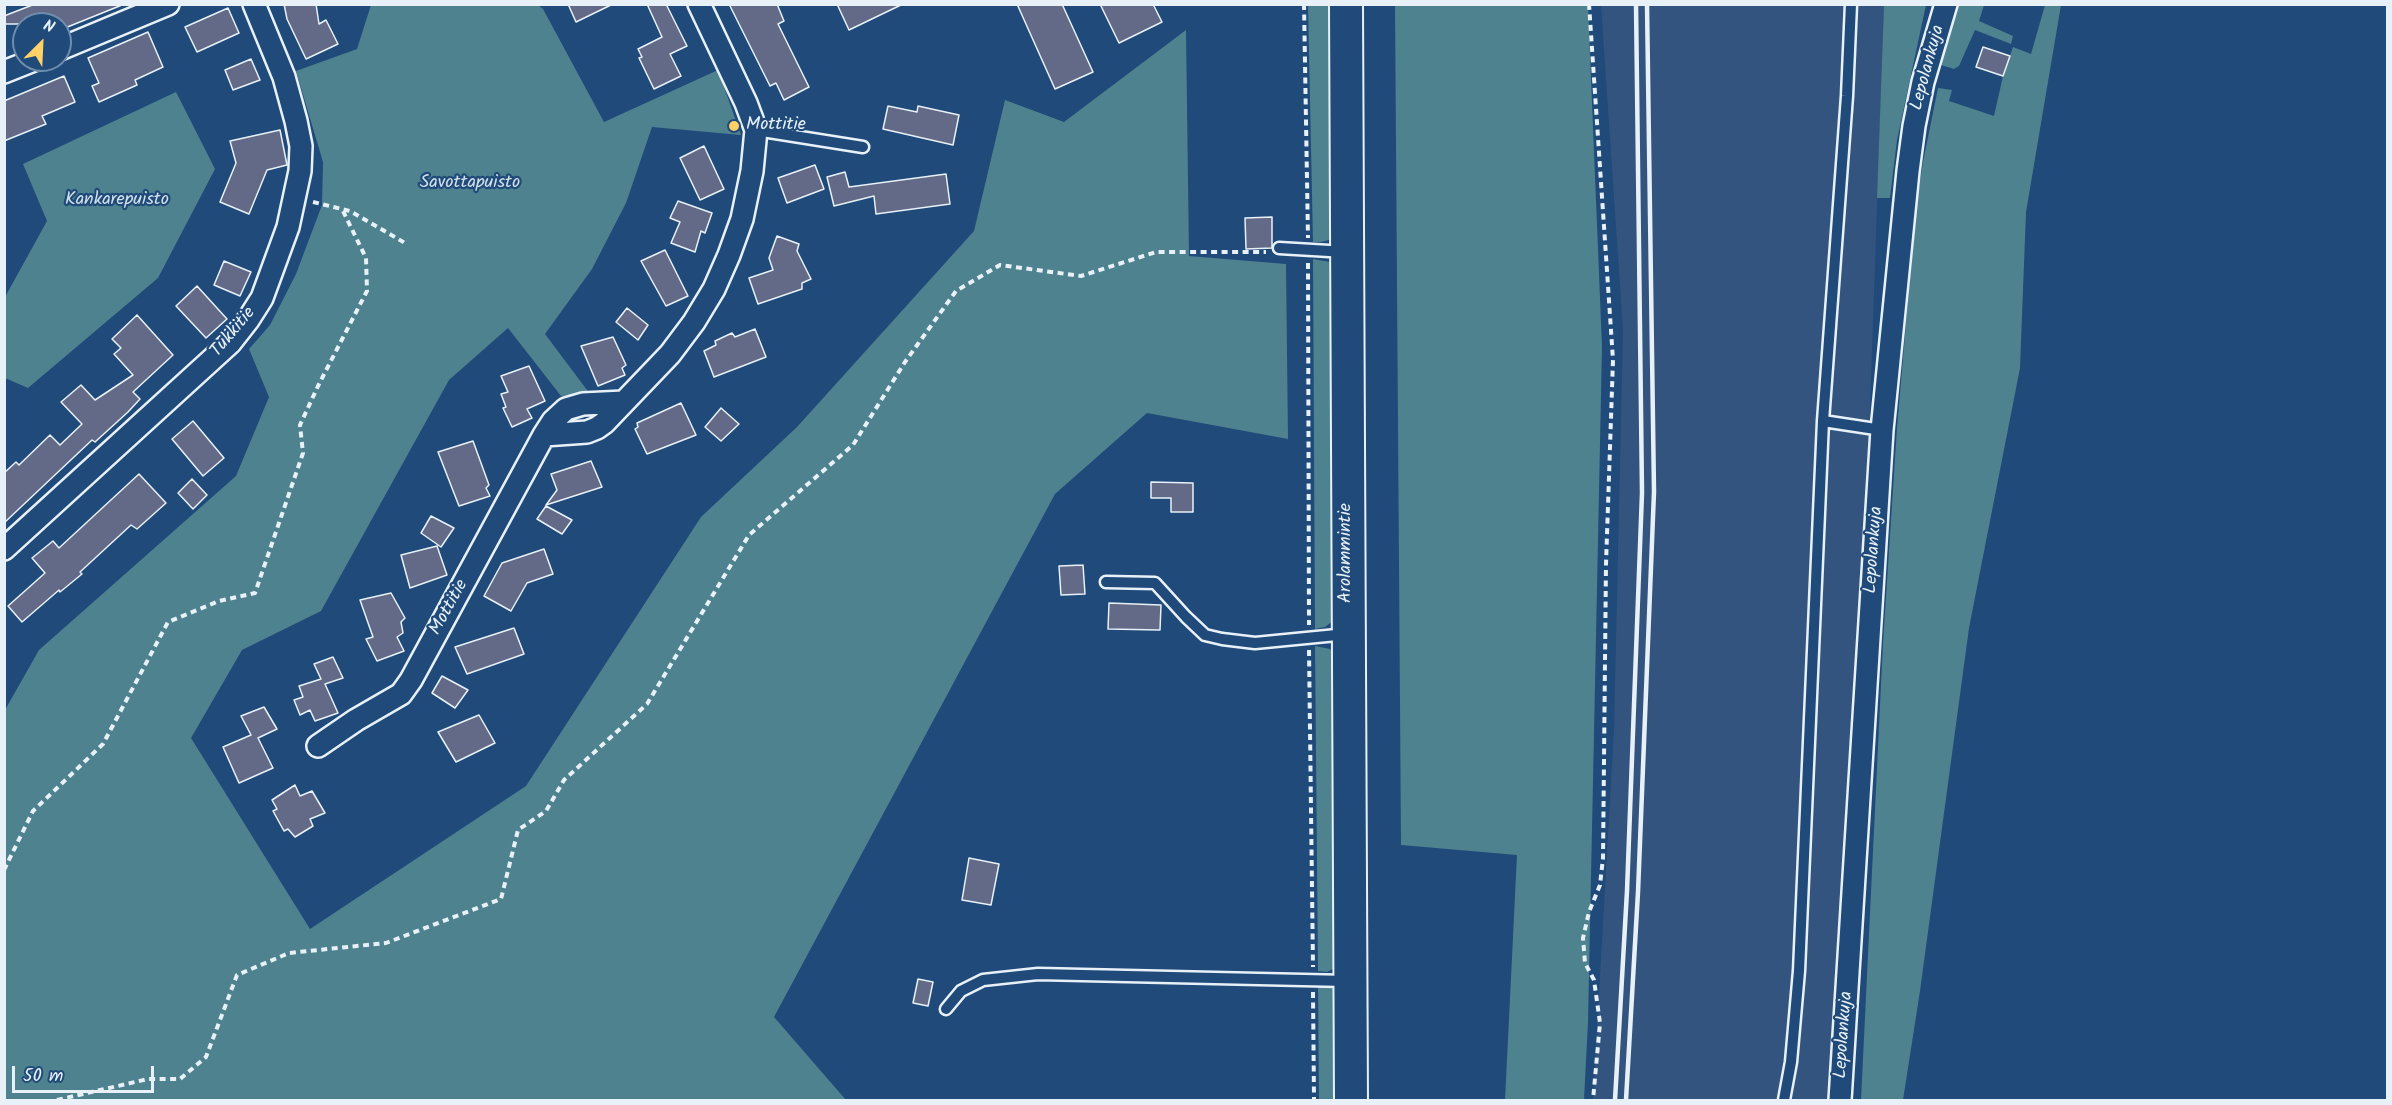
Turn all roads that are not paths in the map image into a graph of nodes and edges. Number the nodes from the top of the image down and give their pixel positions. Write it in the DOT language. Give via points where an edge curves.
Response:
graph roads {
  1 [pos="168,4"];
  2 [pos="254,4"];
  3 [pos="699,4"];
  4 [pos="1346,4"];
  5 [pos="1851,4"];
  6 [pos="1946,4"];
  7 [pos="72,44"];
  8 [pos="756,130"];
  9 [pos="863,147"];
  10 [pos="1279,248"];
  11 [pos="1346,252"];
  12 [pos="1823,421"];
  13 [pos="1882,430"];
  14 [pos="4,549"];
  15 [pos="1106,582"];
  16 [pos="1348,634"];
  17 [pos="318,746"];
  18 [pos="1350,981"];
  19 [pos="945,1009"];
  20 [pos="1352,1101"];
  21 [pos="1784,1101"];
  22 [pos="1840,1101"];
  1 -- 7 [label="street"];
  2 -- 14 [label="street, Tukkitie" via="284,77 301,146 300,171 288,226 262,298 230,343"];
  3 -- 8 [label="street, Mottitie"];
  4 -- 11 [label="street, Arolammintie"];
  5 -- 12 [label="lane"];
  6 -- 13 [label="street, Lepolankuja" via="1914,126"];
  8 -- 9 [label="lane"];
  8 -- 17 [label="street, Mottitie" via="742,219 714,289 694,322 670,354 624,402 582,404 566,409 544,435 401,694"];
  10 -- 11 [label="lane"];
  11 -- 16 [label="street, Arolammintie"];
  12 -- 13 [label="lane"];
  12 -- 21 [label="lane" via="1800,971"];
  13 -- 22 [label="street, Lepolankuja"];
  15 -- 16 [label="lane" via="1155,583 1204,634 1222,639 1255,643"];
  16 -- 18 [label="street, Arolammintie"];
  18 -- 19 [label="lane" via="1038,974 983,980 961,991"];
  18 -- 20 [label="street, Arolammintie"];
}
